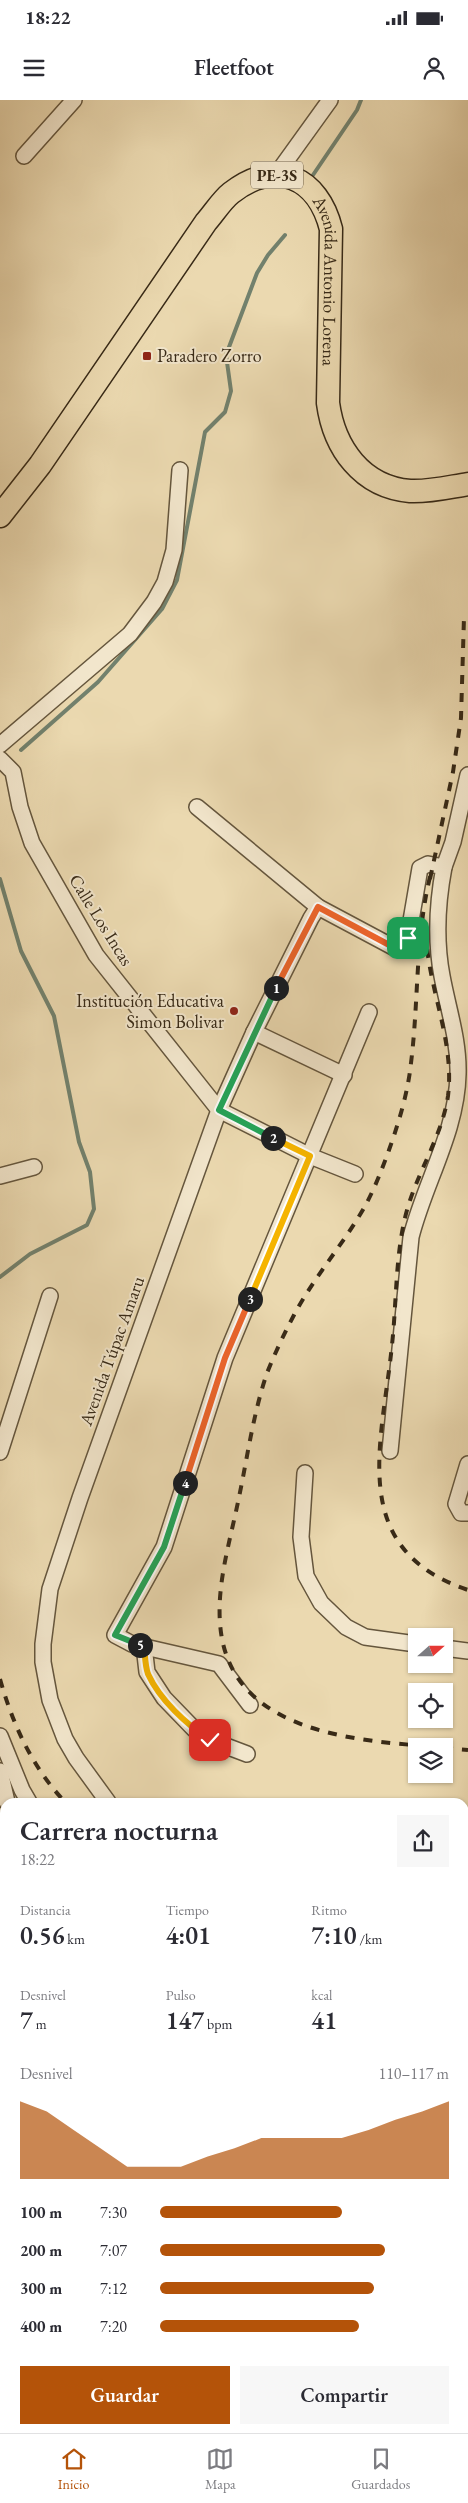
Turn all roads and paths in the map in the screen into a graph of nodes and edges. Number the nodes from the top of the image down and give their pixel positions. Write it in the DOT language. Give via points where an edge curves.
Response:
graph roads {
  1 [pos="74,100"];
  2 [pos="330,100"];
  3 [pos="24,156"];
  4 [pos="276,175"];
  5 [pos="180,470"];
  6 [pos="468,484"];
  7 [pos="0,516"];
  8 [pos="0,745"];
  9 [pos="0,759"];
  10 [pos="468,775"];
  11 [pos="197,808"];
  12 [pos="444,867"];
  13 [pos="315,912"];
  14 [pos="369,1012"];
  15 [pos="254,1032"];
  16 [pos="344,1075"];
  17 [pos="219,1110"];
  18 [pos="310,1156"];
  19 [pos="34,1167"];
  20 [pos="355,1174"];
  21 [pos="0,1176"];
  22 [pos="50,1296"];
  23 [pos="390,1451"];
  24 [pos="0,1452"];
  25 [pos="468,1464"];
  26 [pos="305,1473"];
  27 [pos="466,1514"];
  28 [pos="408,1643"];
  29 [pos="144,1646"];
  30 [pos="453,1649"];
  31 [pos="468,1651"];
  32 [pos="250,1705"];
  33 [pos="0,1736"];
  34 [pos="247,1754"];
  35 [pos="0,1770"];
  36 [pos="6,1798"];
  37 [pos="27,1798"];
  38 [pos="105,1798"];
  1 -- 3 [label="street"];
  2 -- 4 [label="street"];
  4 -- 6 [label="highway, Avenida Antonio Lorena / PE-3S" via="290,177 308,186 326,209 331,229 328,393 330,421 341,448 362,472 396,488 417,491"];
  4 -- 7 [label="highway, PE-3S" via="248,183 230,193 206,222 40,465"];
  5 -- 8 [label="street" via="174,550 166,582 154,602 130,634"];
  9 -- 17 [label="street, Calle Los Incas" via="13,772 32,843 96,955"];
  10 -- 12 [label="street"];
  11 -- 13 [label="street"];
  12 -- 13 [label="street" via="428,864 420,868 408,938 398,947"];
  12 -- 23 [label="street" via="437,911 437,944 457,1045 457,1086 453,1116 411,1237"];
  13 -- 15 [label="street, Avenida Túpac Amaru"];
  14 -- 16 [label="street"];
  15 -- 16 [label="street"];
  15 -- 17 [label="street, Avenida Túpac Amaru"];
  16 -- 18 [label="street"];
  17 -- 18 [label="street"];
  17 -- 38 [label="street, Avenida Túpac Amaru" via="50,1589 43,1662 50,1700 65,1739"];
  18 -- 20 [label="street"];
  18 -- 29 [label="street" via="225,1358 164,1547 115,1635"];
  19 -- 21 [label="street"];
  22 -- 24 [label="street"];
  25 -- 27 [label="street" via="456,1504 458,1510"];
  26 -- 28 [label="street" via="301,1537 306,1576 322,1603 346,1628 365,1637"];
  29 -- 32 [label="street" via="219,1664"];
  29 -- 34 [label="street" via="147,1672 164,1698 194,1729 210,1740"];
  30 -- 31 [label="street"];
  33 -- 37 [label="street"];
  35 -- 36 [label="street"];
}
